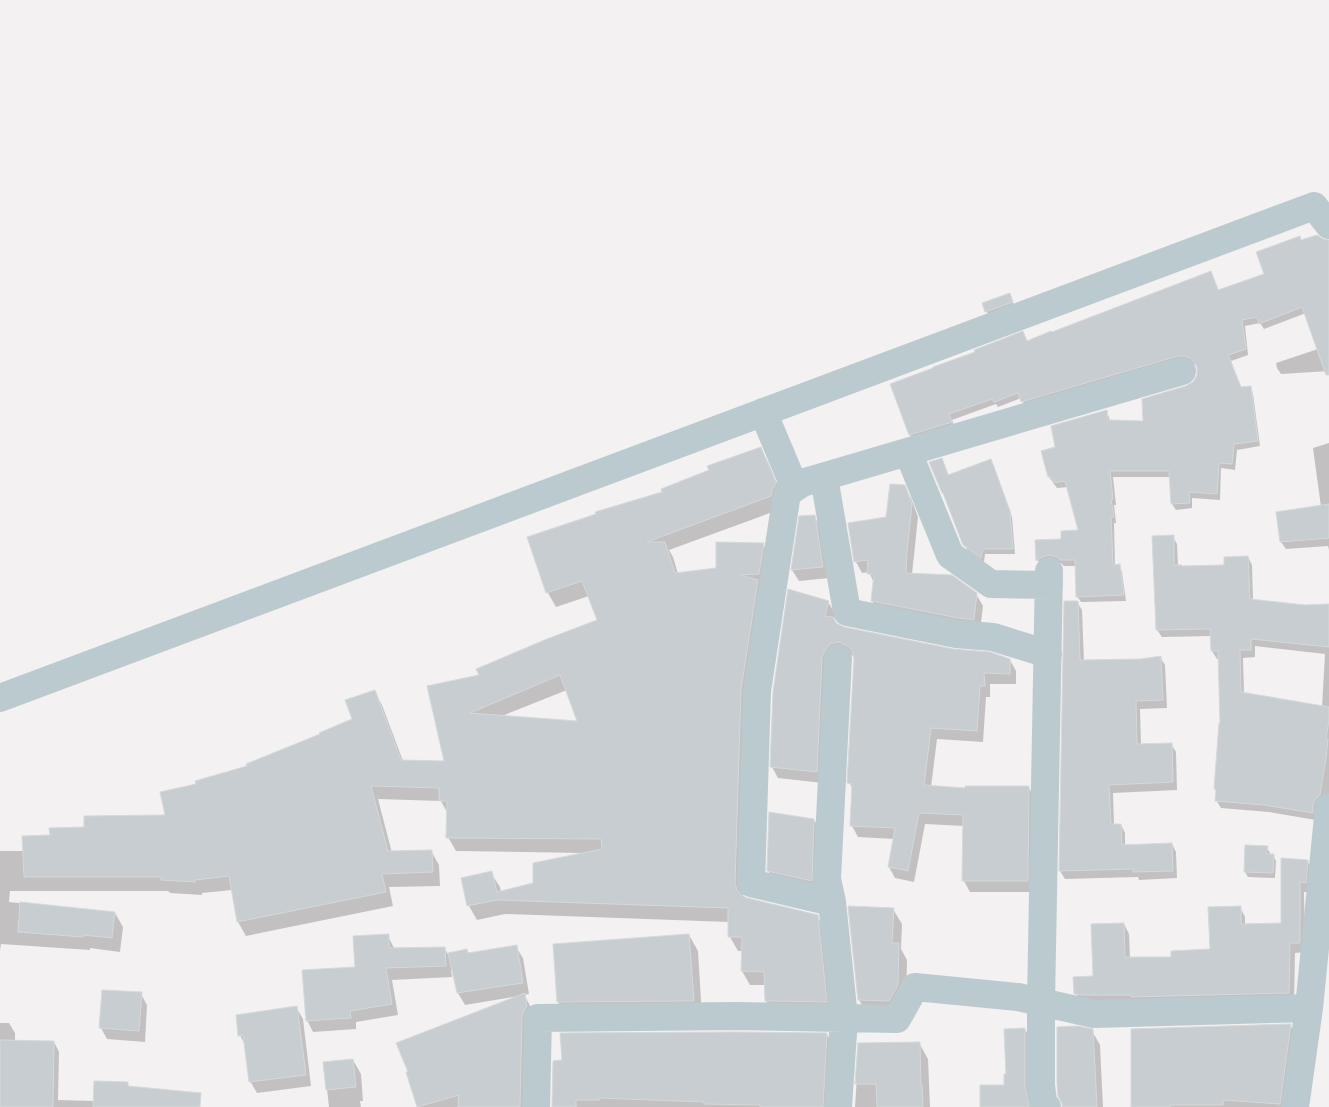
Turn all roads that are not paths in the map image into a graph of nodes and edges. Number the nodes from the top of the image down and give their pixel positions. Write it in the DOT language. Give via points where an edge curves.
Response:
graph roads {
  1 [pos="1329,226"];
  2 [pos="1182,371"];
  3 [pos="763,412"];
  4 [pos="908,452"];
  5 [pos="824,477"];
  6 [pos="795,488"];
  7 [pos="1048,654"];
  8 [pos="838,658"];
  9 [pos="0,698"];
  10 [pos="1329,807"];
  11 [pos="832,902"];
  12 [pos="1041,1002"];
  13 [pos="1309,1008"];
  14 [pos="844,1018"];
  15 [pos="536,1107"];
  16 [pos="838,1107"];
  17 [pos="1047,1107"];
  18 [pos="1295,1107"];
  1 -- 3 [label="street" via="1314,206"];
  2 -- 4 [label="street"];
  3 -- 6 [label="street"];
  3 -- 9 [label="street"];
  4 -- 5 [label="street"];
  4 -- 7 [label="street" via="950,555 992,584 1049,578"];
  5 -- 6 [label="street"];
  5 -- 7 [label="street" via="847,612 956,634 993,637"];
  6 -- 11 [label="street" via="787,492 757,692 751,883"];
  7 -- 12 [label="street"];
  8 -- 11 [label="street" via="827,879"];
  10 -- 13 [label="street"];
  11 -- 14 [label="street"];
  12 -- 13 [label="street" via="1094,1014"];
  12 -- 14 [label="street" via="916,987 897,1019"];
  12 -- 17 [label="street" via="1042,1085 1043,1102"];
  13 -- 18 [label="street"];
  14 -- 15 [label="street" via="538,1018"];
  14 -- 16 [label="street"];
}
